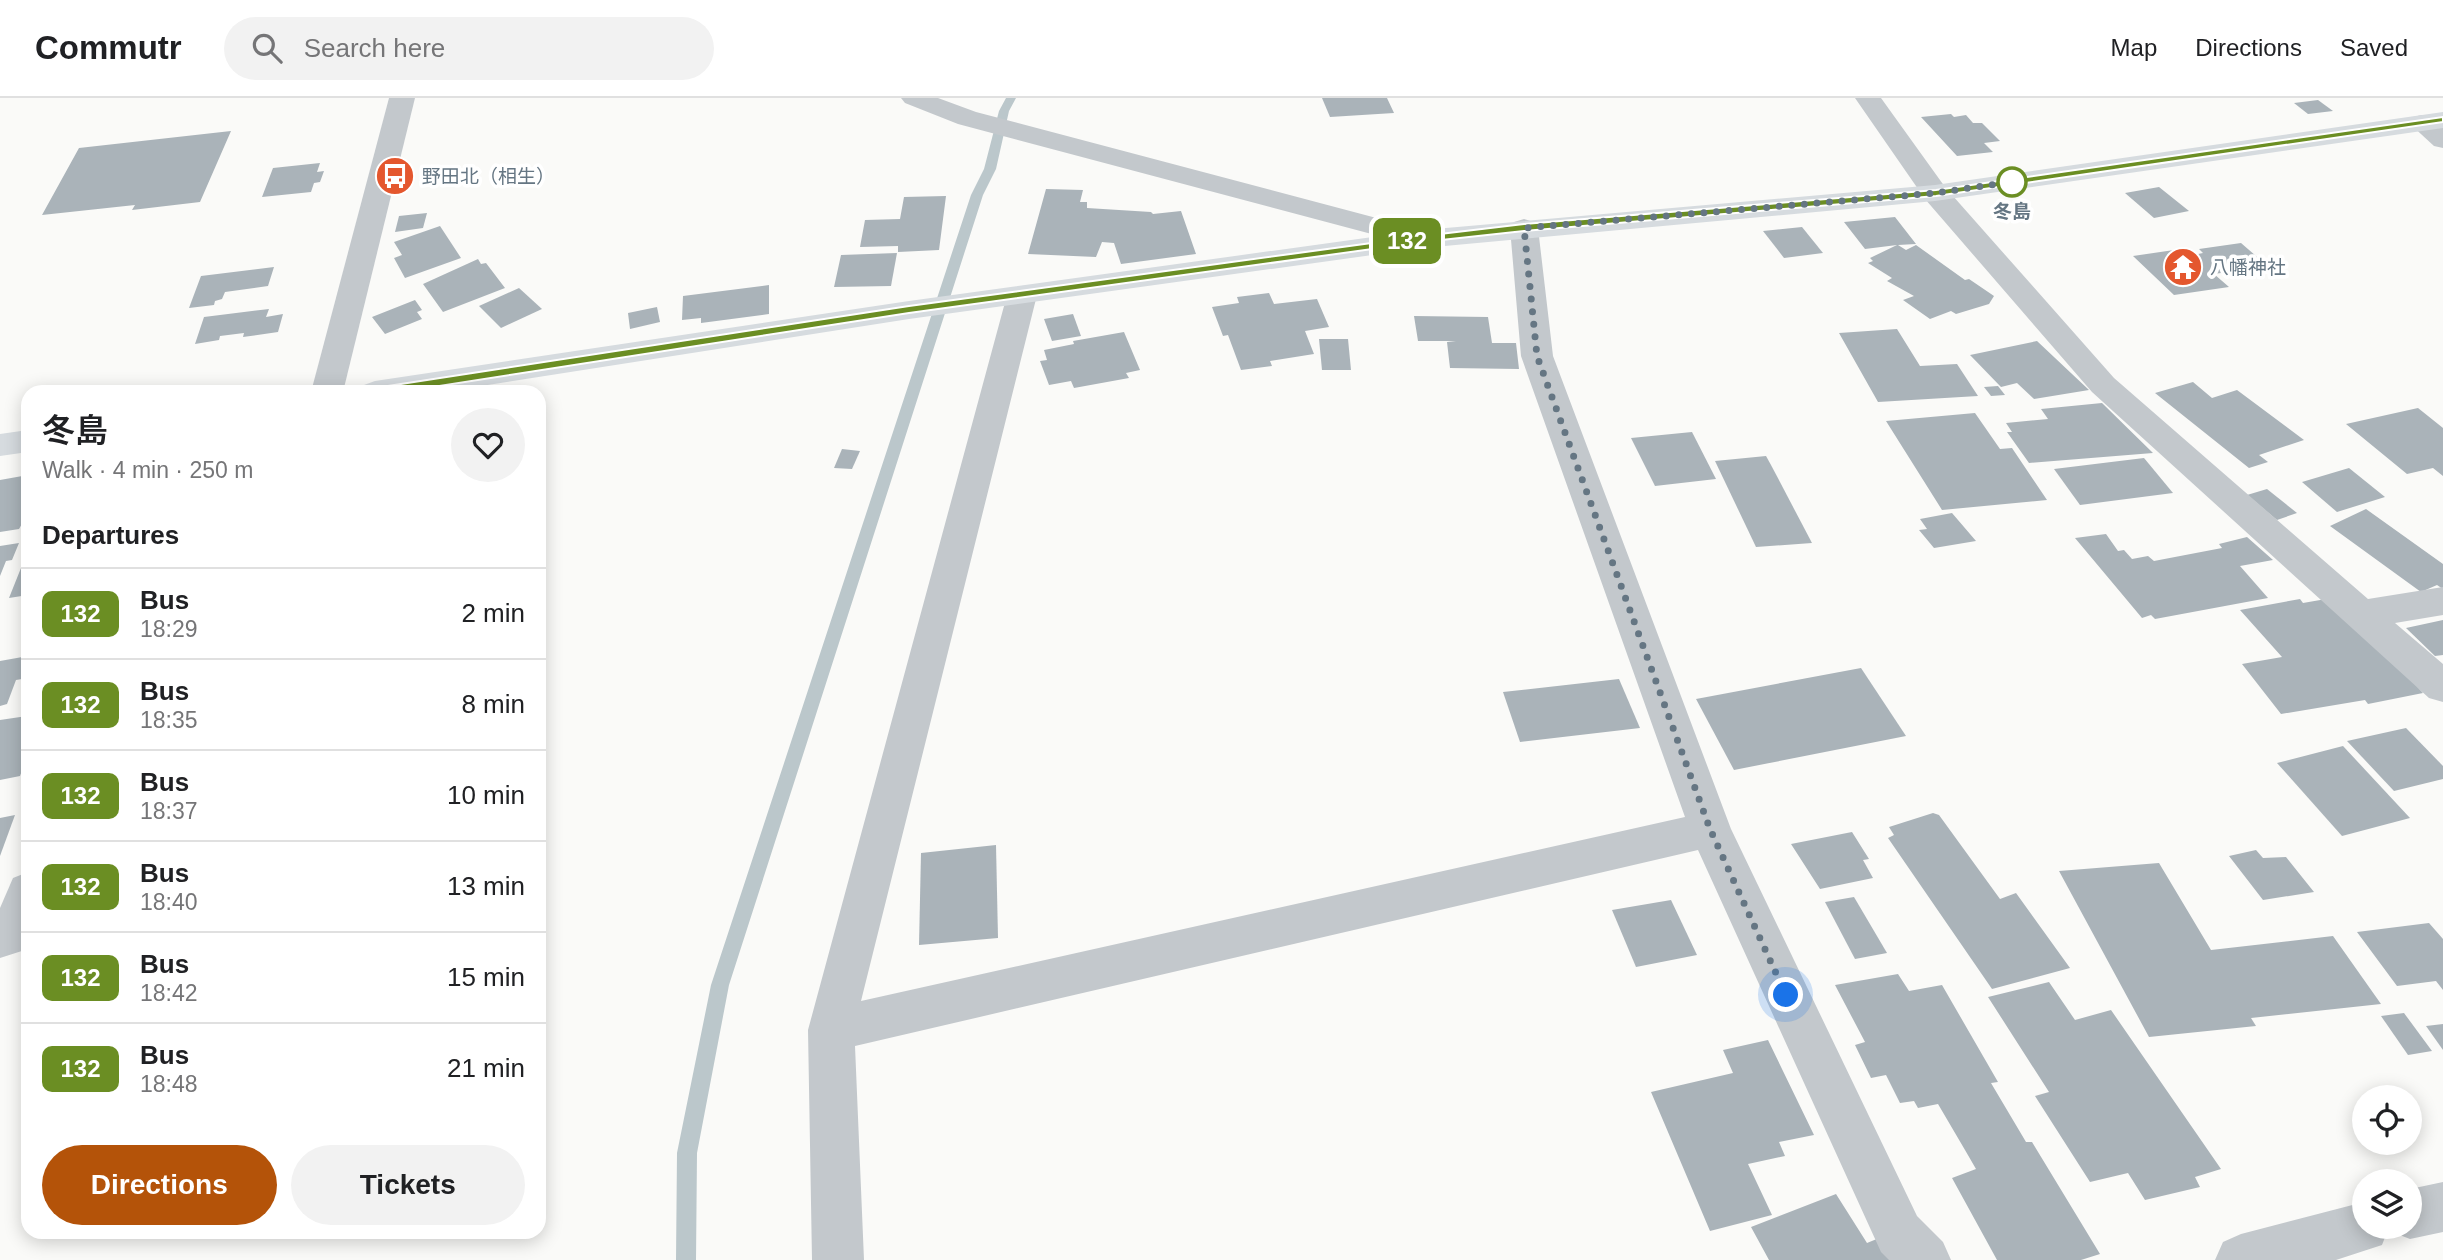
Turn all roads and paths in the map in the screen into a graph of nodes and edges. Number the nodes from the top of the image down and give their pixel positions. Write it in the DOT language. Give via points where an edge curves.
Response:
graph roads {
  1 [pos="402,98"];
  2 [pos="914,98"];
  3 [pos="1868,98"];
  4 [pos="2436,127"];
  5 [pos="1936,193"];
  6 [pos="1524,228"];
  7 [pos="1423,239"];
  8 [pos="1011,296"];
  9 [pos="329,385"];
  10 [pos="421,385"];
  11 [pos="21,443"];
  12 [pos="0,445"];
  13 [pos="2443,601"];
  14 [pos="2363,614"];
  15 [pos="2443,687"];
  16 [pos="1710,829"];
  17 [pos="21,911"];
  18 [pos="0,938"];
  19 [pos="831,1030"];
  20 [pos="2443,1208"];
  21 [pos="2422,1212"];
  22 [pos="2352,1230"];
  23 [pos="838,1260"];
  24 [pos="1925,1260"];
  25 [pos="2241,1260"];
  1 -- 9 [label="street"];
  2 -- 7 [label="street" via="967,118"];
  3 -- 5 [label="street"];
  4 -- 5 [label="main road"];
  5 -- 6 [label="main road"];
  5 -- 14 [label="street" via="2103,386"];
  6 -- 7 [label="main road"];
  6 -- 16 [label="street" via="1537,356"];
  7 -- 8 [label="main road"];
  8 -- 10 [label="main road"];
  8 -- 19 [label="street"];
  11 -- 12 [label="main road"];
  13 -- 14 [label="street"];
  14 -- 15 [label="street"];
  16 -- 19 [label="street"];
  16 -- 24 [label="street" via="1899,1234"];
  17 -- 18 [label="street" via="12,936"];
  19 -- 23 [label="street"];
  20 -- 21 [label="street"];
  22 -- 25 [label="street"];
}
